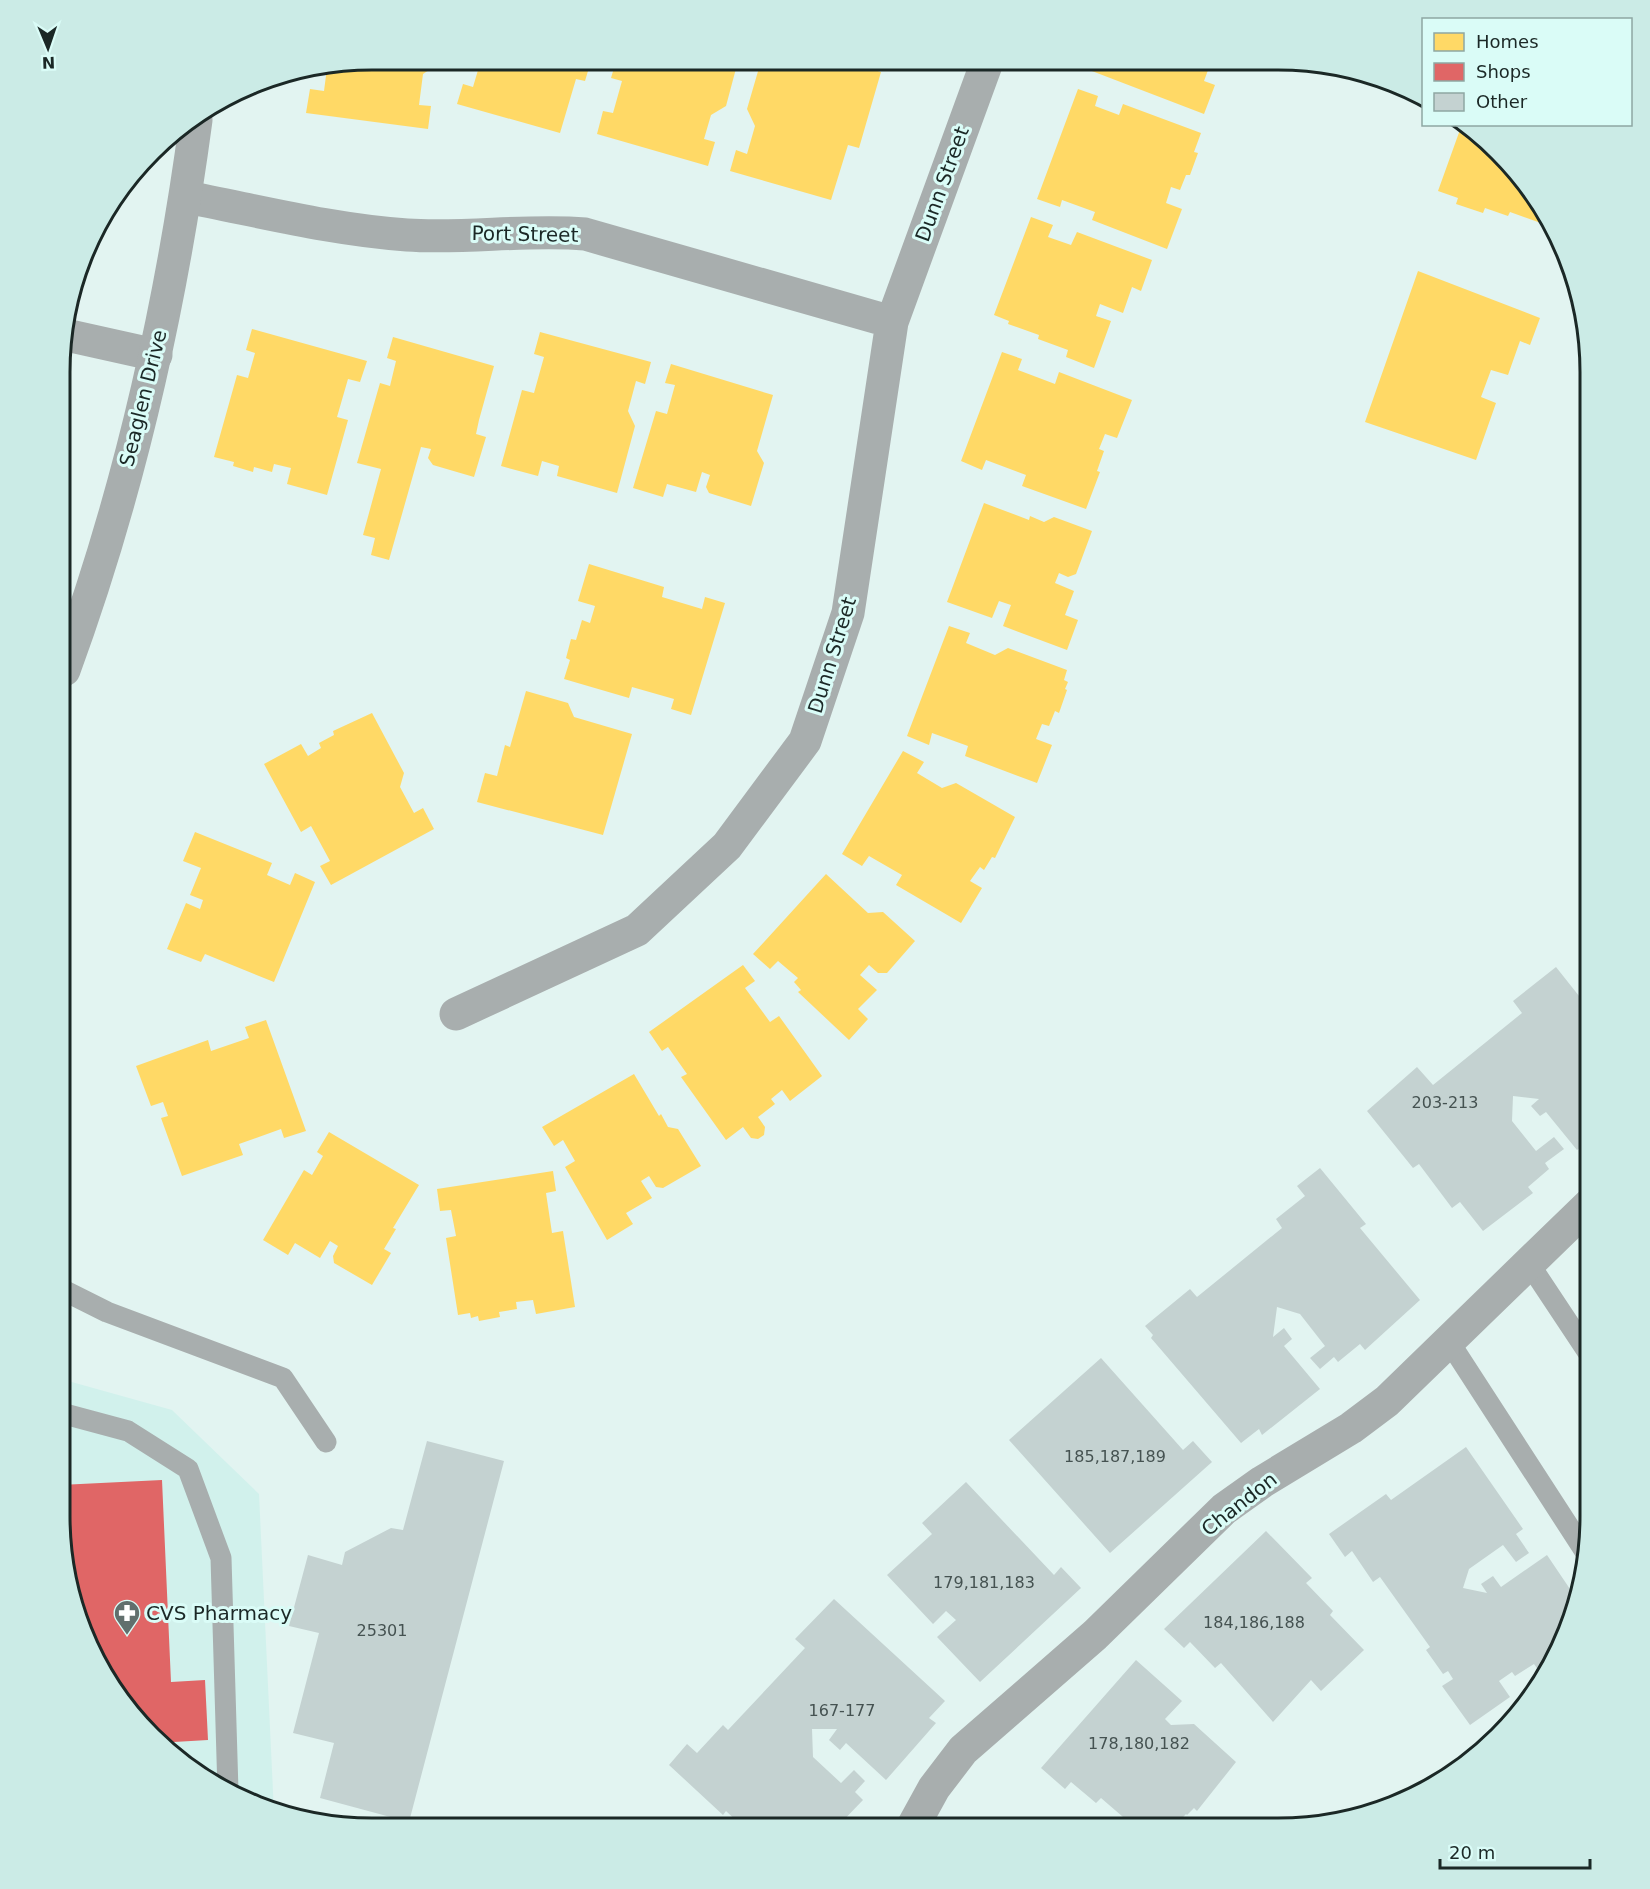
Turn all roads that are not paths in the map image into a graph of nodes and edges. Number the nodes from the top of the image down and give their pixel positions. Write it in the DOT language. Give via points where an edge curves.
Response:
graph roads {
  1 [pos="984,70"];
  2 [pos="195,129"];
  3 [pos="186,197"];
  4 [pos="891,322"];
  5 [pos="73,336"];
  6 [pos="156,355"];
  7 [pos="70,654"];
  8 [pos="456,1014"];
  9 [pos="1580,1213"];
  10 [pos="1528,1262"];
  11 [pos="70,1293"];
  12 [pos="1448,1340"];
  13 [pos="1580,1340"];
  14 [pos="70,1416"];
  15 [pos="326,1442"];
  16 [pos="1578,1541"];
  17 [pos="228,1781"];
  18 [pos="918,1818"];
  1 -- 4 [label="street, Dunn Street"];
  2 -- 3 [label="street, Seaglen Drive"];
  3 -- 4 [label="street, Port Street" via="374,232 585,234"];
  3 -- 6 [label="street, Seaglen Drive"];
  4 -- 8 [label="street, Dunn Street" via="848,614 805,741 727,846 637,930"];
  5 -- 6 [label="street"];
  6 -- 7 [label="street, Seaglen Drive" via="96,582"];
  9 -- 10 [label="street, Chandon"];
  10 -- 12 [label="street, Chandon"];
  10 -- 13 [label="lane"];
  11 -- 15 [label="lane" via="107,1312 283,1378"];
  12 -- 16 [label="lane"];
  12 -- 18 [label="street, Chandon" via="1387,1401 1224,1509 1095,1635 963,1750"];
  14 -- 17 [label="lane" via="129,1431 188,1469 221,1558"];
}
